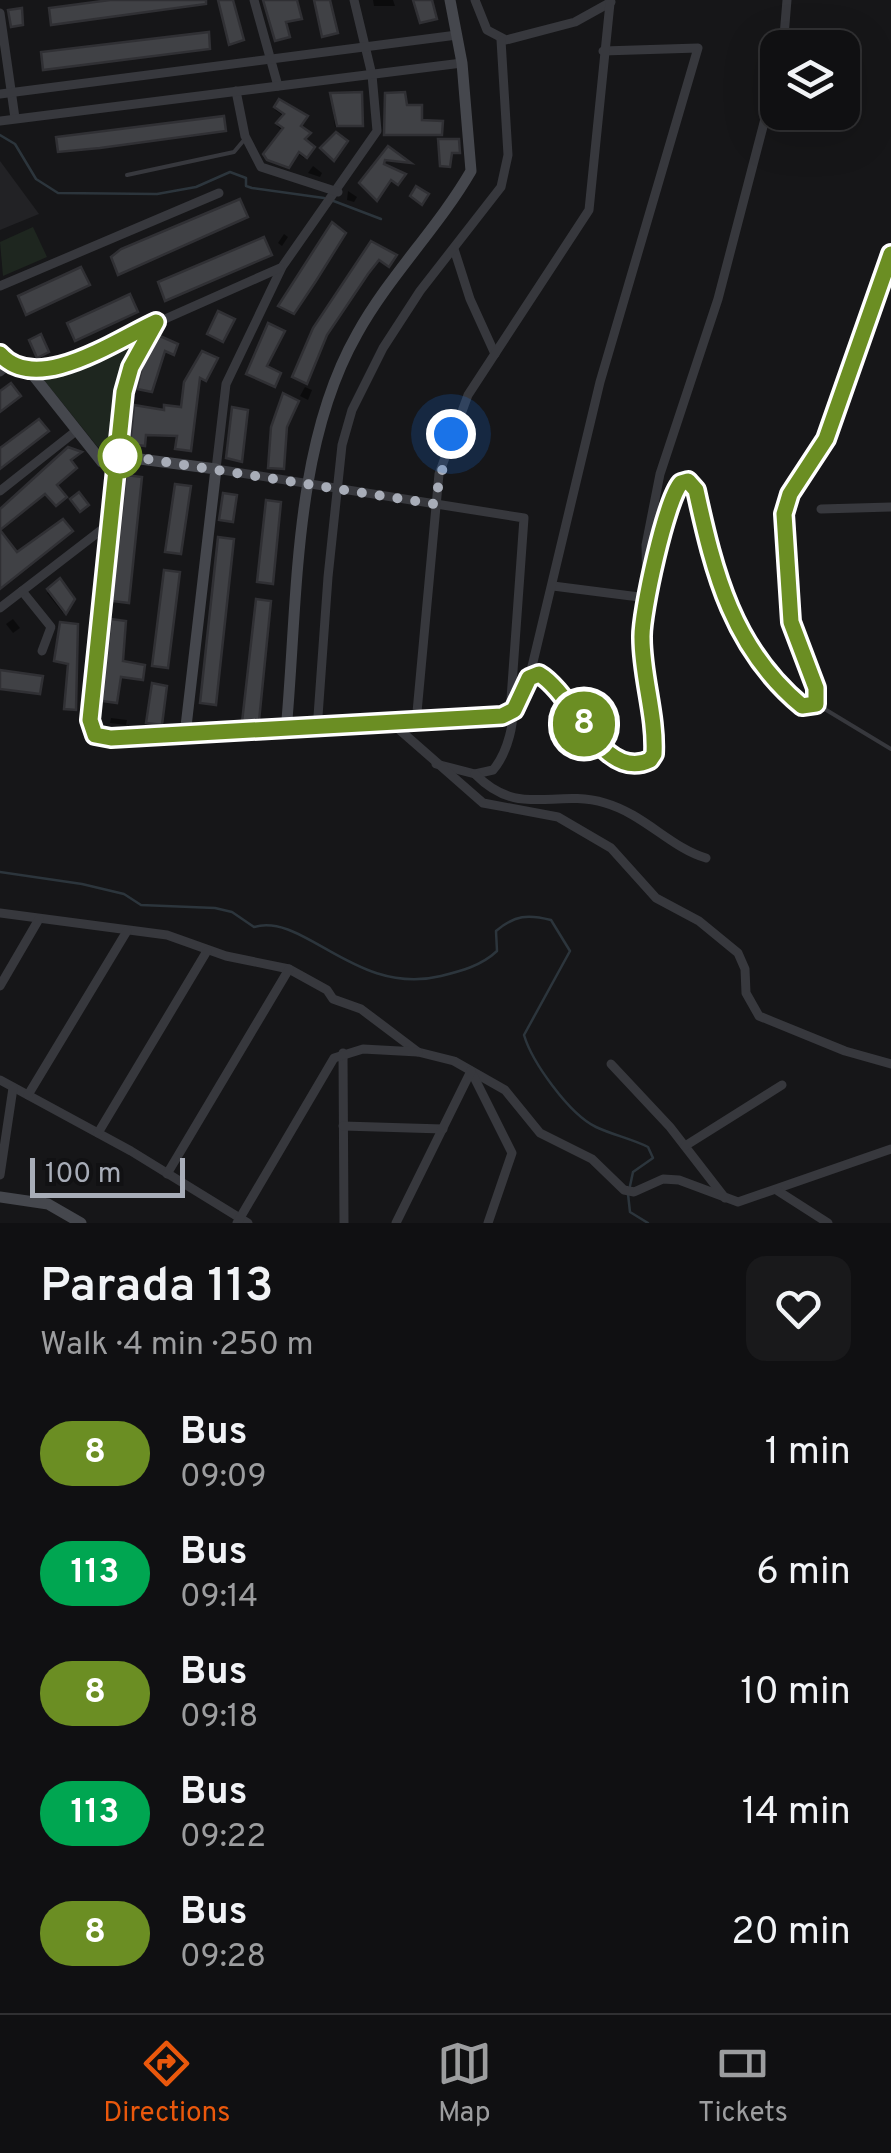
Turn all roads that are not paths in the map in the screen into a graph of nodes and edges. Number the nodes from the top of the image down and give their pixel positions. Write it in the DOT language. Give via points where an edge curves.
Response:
graph roads {
  1 [pos="254,0"];
  2 [pos="354,0"];
  3 [pos="450,0"];
  4 [pos="475,0"];
  5 [pos="787,0"];
  6 [pos="612,1"];
  7 [pos="0,13"];
  8 [pos="784,30"];
  9 [pos="457,35"];
  10 [pos="501,40"];
  11 [pos="366,50"];
  12 [pos="603,51"];
  13 [pos="271,60"];
  14 [pos="462,63"];
  15 [pos="372,76"];
  16 [pos="278,86"];
  17 [pos="236,91"];
  18 [pos="12,92"];
  19 [pos="0,94"];
  20 [pos="15,118"];
  21 [pos="0,120"];
  22 [pos="762,130"];
  23 [pos="246,136"];
  24 [pos="127,174"];
  25 [pos="338,192"];
  26 [pos="219,193"];
  27 [pos="454,249"];
  28 [pos="891,254"];
  29 [pos="282,267"];
  30 [pos="0,286"];
  31 [pos="156,322"];
  32 [pos="0,354"];
  33 [pos="495,354"];
  34 [pos="6,368"];
  35 [pos="29,370"];
  36 [pos="76,431"];
  37 [pos="119,462"];
  38 [pos="216,469"];
  39 [pos="308,484"];
  40 [pos="339,490"];
  41 [pos="0,491"];
  42 [pos="434,504"];
  43 [pos="891,508"];
  44 [pos="821,509"];
  45 [pos="109,524"];
  46 [pos="552,586"];
  47 [pos="22,591"];
  48 [pos="647,598"];
  49 [pos="0,608"];
  50 [pos="42,652"];
  51 [pos="529,678"];
  52 [pos="816,704"];
  53 [pos="514,710"];
  54 [pos="416,723"];
  55 [pos="394,725"];
  56 [pos="317,730"];
  57 [pos="286,732"];
  58 [pos="185,736"];
  59 [pos="891,750"];
  60 [pos="436,764"];
  61 [pos="475,774"];
  62 [pos="706,858"];
  63 [pos="0,913"];
  64 [pos="39,919"];
  65 [pos="127,931"];
  66 [pos="207,950"];
  67 [pos="289,968"];
  68 [pos="0,986"];
  69 [pos="418,1052"];
  70 [pos="343,1053"];
  71 [pos="610,1064"];
  72 [pos="891,1064"];
  73 [pos="471,1071"];
  74 [pos="0,1080"];
  75 [pos="782,1085"];
  76 [pos="14,1088"];
  77 [pos="28,1096"];
  78 [pos="343,1126"];
  79 [pos="443,1128"];
  80 [pos="98,1133"];
  81 [pos="685,1146"];
  82 [pos="891,1150"];
  83 [pos="167,1174"];
  84 [pos="0,1175"];
  85 [pos="778,1191"];
  86 [pos="0,1197"];
  87 [pos="727,1200"];
  88 [pos="240,1222"];
  89 [pos="81,1223"];
  90 [pos="344,1223"];
  91 [pos="396,1223"];
  92 [pos="488,1223"];
  93 [pos="828,1223"];
  1 -- 13 [label="street"];
  2 -- 11 [label="street"];
  3 -- 9 [label="street"];
  4 -- 10 [label="street" via="487,30"];
  5 -- 8 [label="street"];
  6 -- 10 [label="street" via="575,22"];
  6 -- 12 [label="street"];
  7 -- 18 [label="street"];
  9 -- 11 [label="street"];
  9 -- 14 [label="street"];
  10 -- 27 [label="street" via="506,173"];
  11 -- 13 [label="street"];
  11 -- 15 [label="street"];
  12 -- 33 [label="street" via="589,210"];
  12 -- 46 [label="street" via="698,48 600,382"];
  13 -- 16 [label="street"];
  13 -- 18 [label="street"];
  14 -- 15 [label="street"];
  14 -- 39 [label="street" via="471,171 356,336 322,412"];
  15 -- 16 [label="street"];
  15 -- 25 [label="street" via="377,131"];
  16 -- 17 [label="street"];
  17 -- 20 [label="street"];
  17 -- 23 [label="street"];
  18 -- 19 [label="street"];
  18 -- 20 [label="street"];
  20 -- 21 [label="street"];
  22 -- 48 [label="street" via="718,299 660,474 646,545"];
  23 -- 24 [label="lane" via="234,152"];
  23 -- 25 [label="street" via="260,167"];
  25 -- 29 [label="street"];
  26 -- 30 [label="street"];
  27 -- 33 [label="street"];
  27 -- 40 [label="street" via="366,380 342,444"];
  28 -- 52 [label="street" via="826,439 784,514 791,622"];
  29 -- 31 [label="street"];
  29 -- 38 [label="street" via="222,392"];
  31 -- 35 [label="street" via="59,366"];
  31 -- 37 [label="street" via="128,377"];
  32 -- 34 [label="street"];
  33 -- 42 [label="street" via="458,414"];
  34 -- 35 [label="street"];
  35 -- 36 [label="street"];
  36 -- 37 [label="street" via="102,462"];
  36 -- 41 [label="street"];
  37 -- 38 [label="street" via="140,458"];
  37 -- 45 [label="street"];
  38 -- 39 [label="street"];
  38 -- 58 [label="street"];
  39 -- 40 [label="street"];
  39 -- 57 [label="street"];
  40 -- 42 [label="street"];
  40 -- 56 [label="street"];
  42 -- 53 [label="street" via="524,518"];
  42 -- 54 [label="street"];
  43 -- 44 [label="street"];
  45 -- 47 [label="street"];
  45 -- 58 [label="street" via="91,728 111,738"];
  46 -- 48 [label="street"];
  46 -- 51 [label="street"];
  47 -- 49 [label="street"];
  47 -- 50 [label="street" via="51,627"];
  48 -- 51 [label="street" via="642,638 650,760 634,765 614,758 550,682 539,674"];
  48 -- 52 [label="street" via="668,506 675,489 688,481 737,627 791,696 802,706"];
  51 -- 53 [label="street"];
  52 -- 59 [label="lane"];
  53 -- 54 [label="street"];
  53 -- 61 [label="street" via="498,765"];
  54 -- 55 [label="street"];
  55 -- 56 [label="street"];
  55 -- 60 [label="street"];
  56 -- 57 [label="street"];
  57 -- 58 [label="street"];
  60 -- 61 [label="street"];
  60 -- 72 [label="street" via="482,803 558,817 611,848 656,898 699,921 738,954 746,992 760,1016"];
  61 -- 62 [label="street" via="503,798 605,802"];
  63 -- 64 [label="street"];
  64 -- 65 [label="street"];
  64 -- 68 [label="street"];
  65 -- 66 [label="street" via="168,935"];
  65 -- 77 [label="street"];
  66 -- 67 [label="street"];
  66 -- 80 [label="street"];
  67 -- 69 [label="street"];
  67 -- 83 [label="street"];
  69 -- 70 [label="street"];
  69 -- 73 [label="street"];
  70 -- 78 [label="street"];
  70 -- 88 [label="street" via="328,1066"];
  71 -- 81 [label="street"];
  73 -- 79 [label="street"];
  73 -- 87 [label="street" via="506,1090 540,1133 592,1158 624,1190 678,1180"];
  73 -- 92 [label="street" via="512,1152"];
  74 -- 76 [label="street"];
  75 -- 81 [label="street"];
  76 -- 77 [label="street"];
  76 -- 84 [label="street"];
  77 -- 80 [label="street"];
  78 -- 79 [label="street"];
  78 -- 90 [label="street"];
  79 -- 91 [label="street"];
  80 -- 83 [label="street"];
  81 -- 87 [label="street"];
  82 -- 85 [label="street"];
  83 -- 88 [label="street"];
  85 -- 87 [label="street"];
  85 -- 93 [label="street"];
  86 -- 89 [label="street" via="48,1204"];
}
